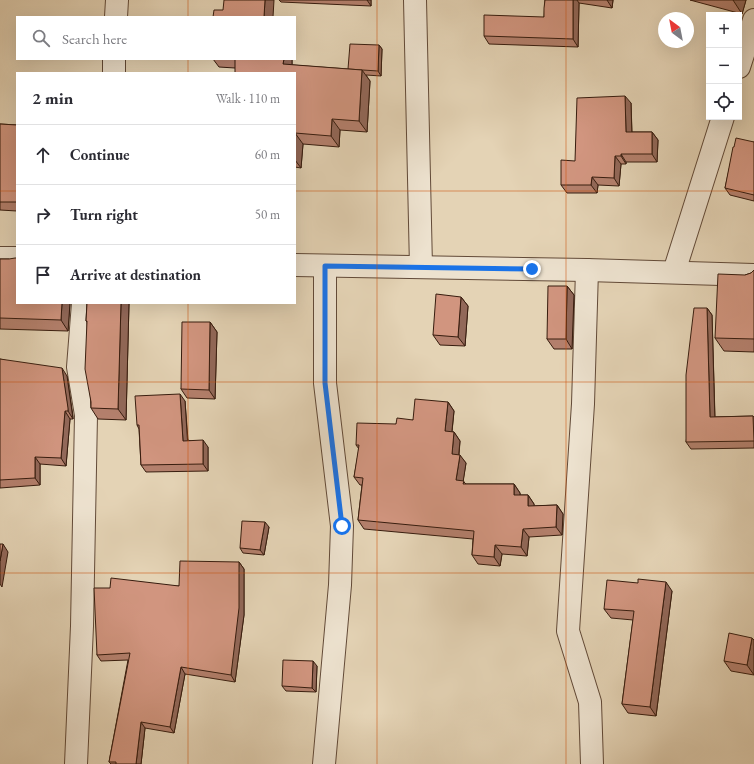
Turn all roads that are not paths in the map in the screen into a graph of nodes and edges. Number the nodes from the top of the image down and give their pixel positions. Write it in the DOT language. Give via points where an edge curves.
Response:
graph roads {
  1 [pos="117,0"];
  2 [pos="415,0"];
  3 [pos="116,16"];
  4 [pos="754,20"];
  5 [pos="742,58"];
  6 [pos="114,60"];
  7 [pos="114,72"];
  8 [pos="722,120"];
  9 [pos="0,258"];
  10 [pos="16,258"];
  11 [pos="296,265"];
  12 [pos="325,266"];
  13 [pos="421,267"];
  14 [pos="587,270"];
  15 [pos="674,272"];
  16 [pos="754,275"];
  17 [pos="83,304"];
  18 [pos="76,764"];
  19 [pos="324,764"];
  20 [pos="592,764"];
  1 -- 3 [label="street"];
  2 -- 13 [label="street"];
  4 -- 5 [label="street"];
  6 -- 7 [label="street"];
  8 -- 15 [label="street"];
  9 -- 10 [label="street"];
  11 -- 12 [label="street"];
  12 -- 13 [label="street"];
  12 -- 19 [label="street" via="325,383 342,526 340,585"];
  13 -- 14 [label="street"];
  14 -- 15 [label="street"];
  14 -- 20 [label="street" via="583,404 568,631 590,702"];
  15 -- 16 [label="street"];
  17 -- 18 [label="street" via="78,367 86,422"];
}
